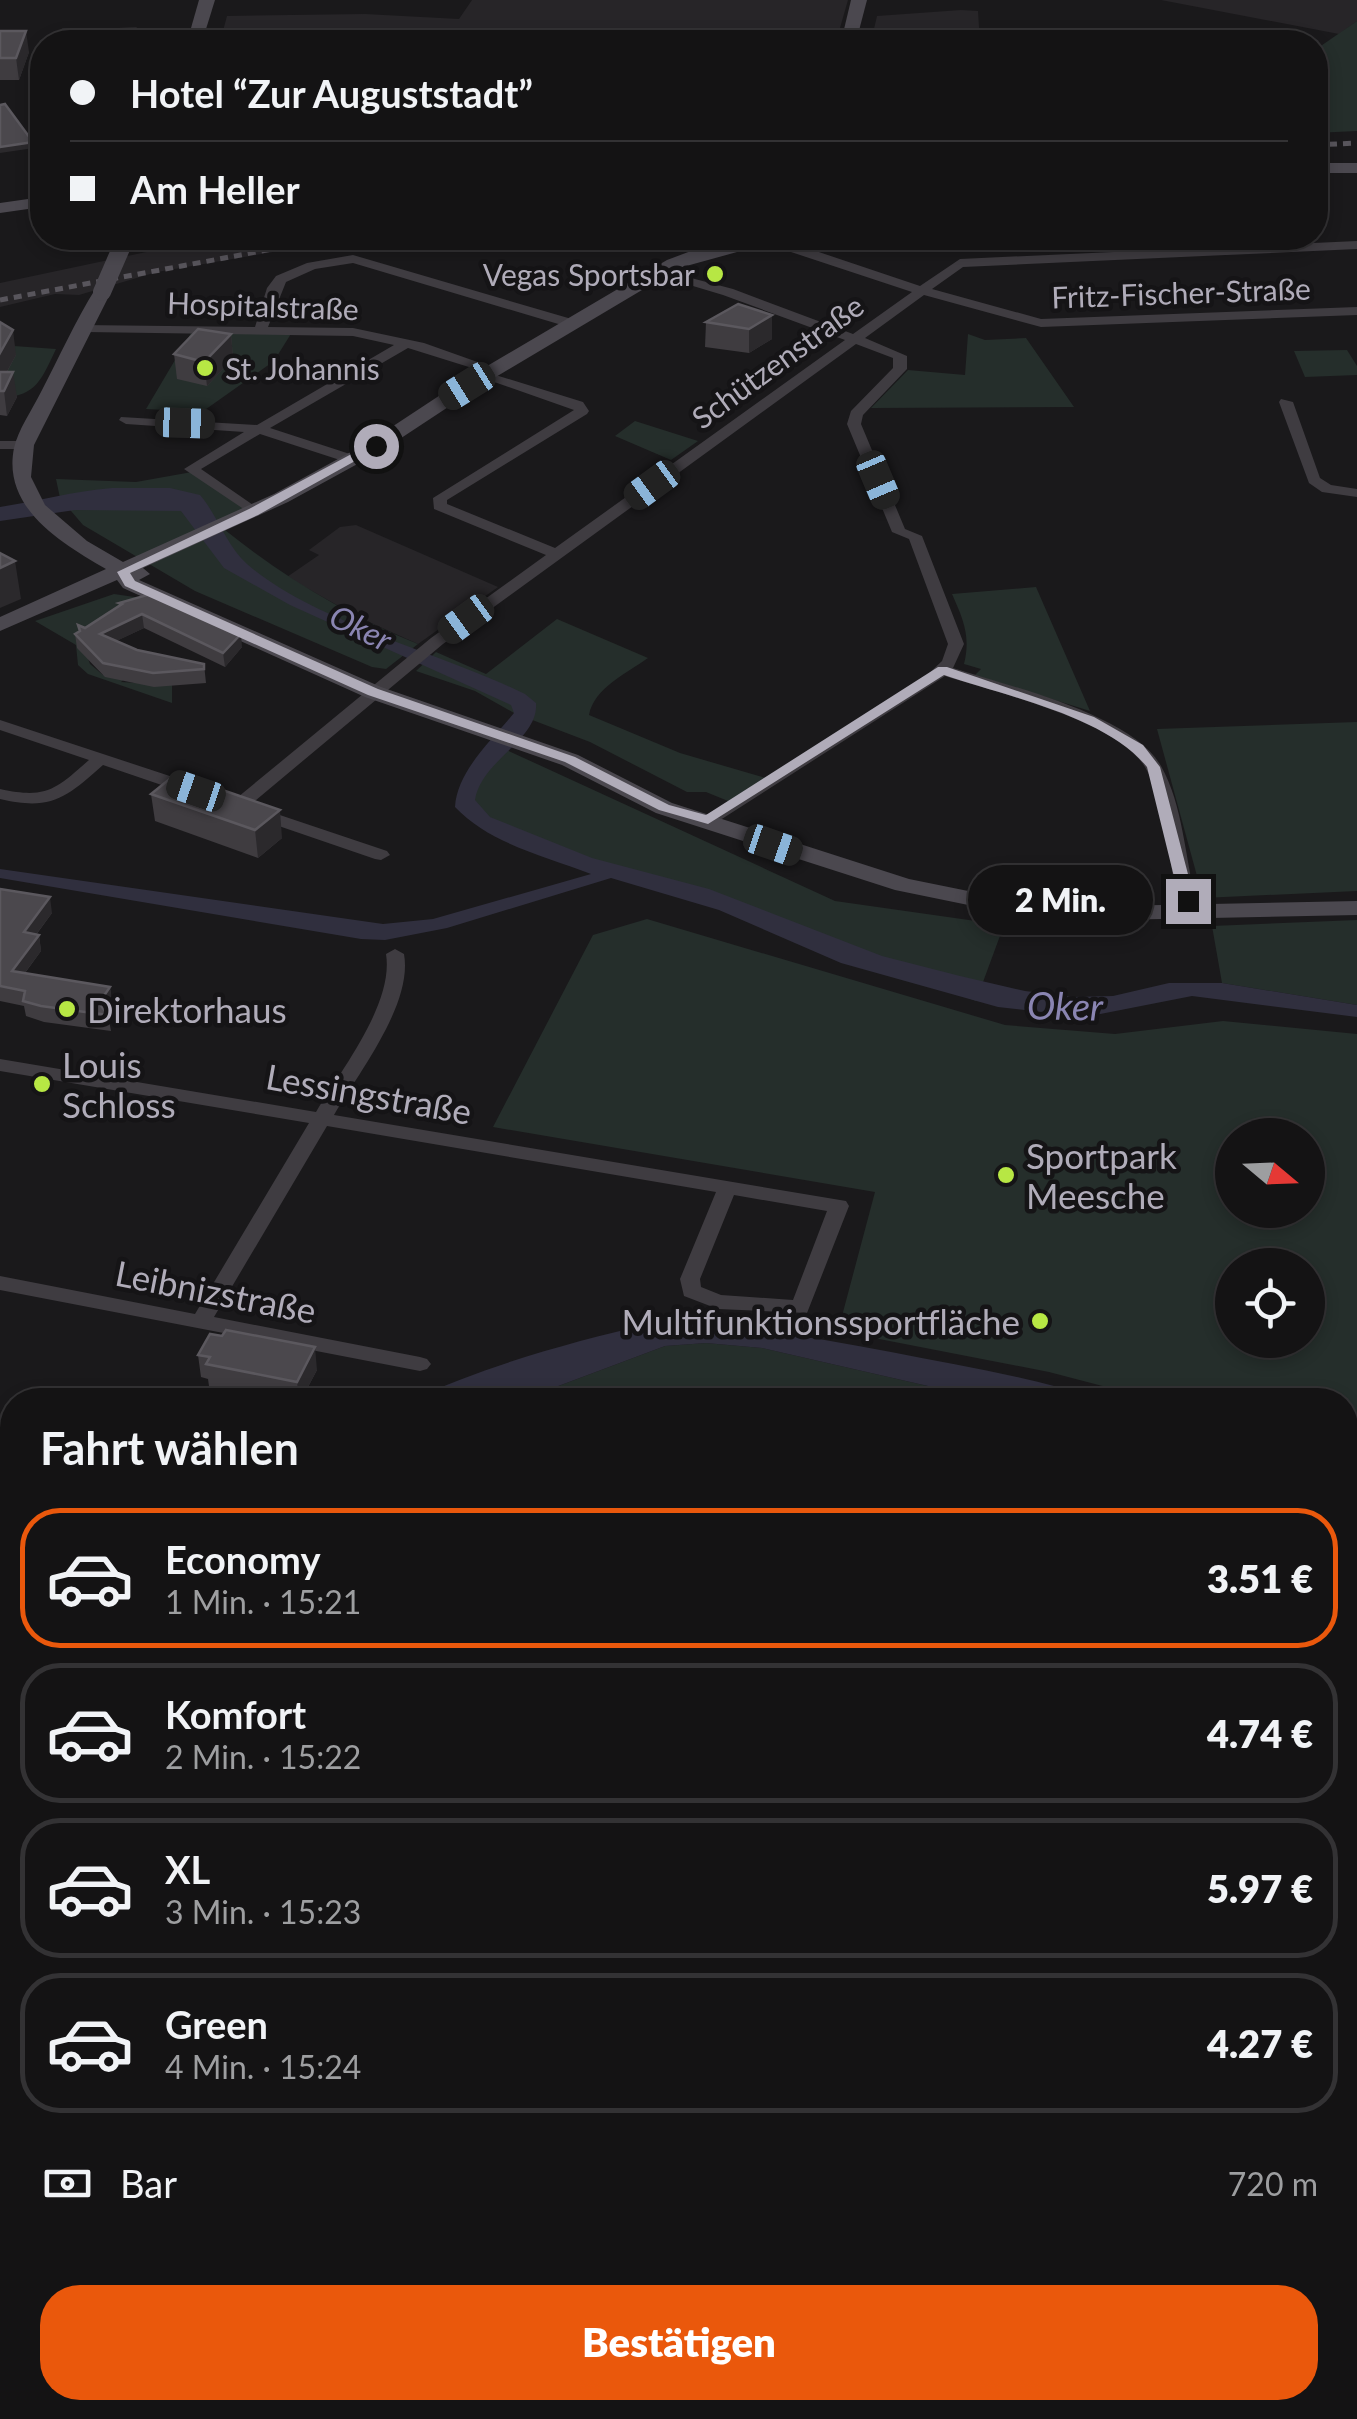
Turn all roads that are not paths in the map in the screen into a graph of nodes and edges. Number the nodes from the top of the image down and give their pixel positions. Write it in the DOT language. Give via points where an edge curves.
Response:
graph roads {
  1 [pos="207,0"];
  2 [pos="860,0"];
  3 [pos="198,30"];
  4 [pos="851,30"];
  5 [pos="1328,168"];
  6 [pos="1357,168"];
  7 [pos="30,204"];
  8 [pos="0,208"];
  9 [pos="1357,245"];
  10 [pos="1328,246"];
  11 [pos="120,250"];
  12 [pos="716,250"];
  13 [pos="799,250"];
  14 [pos="1223,250"];
  15 [pos="658,271"];
  16 [pos="922,291"];
  17 [pos="1357,311"];
  18 [pos="570,323"];
  19 [pos="86,328"];
  20 [pos="261,328"];
  21 [pos="857,337"];
  22 [pos="406,343"];
  23 [pos="488,373"];
  24 [pos="1286,402"];
  25 [pos="126,420"];
  26 [pos="258,429"];
  27 [pos="0,445"];
  28 [pos="24,445"];
  29 [pos="350,459"];
  30 [pos="1357,493"];
  31 [pos="254,512"];
  32 [pos="556,554"];
  33 [pos="123,572"];
  34 [pos="0,625"];
  35 [pos="942,670"];
  36 [pos="381,685"];
  37 [pos="0,725"];
  38 [pos="101,758"];
  39 [pos="0,794"];
  40 [pos="224,801"];
  41 [pos="708,820"];
  42 [pos="382,855"];
  43 [pos="1188,901"];
  44 [pos="1357,908"];
  45 [pos="395,954"];
  46 [pos="0,1065"];
  47 [pos="323,1118"];
  48 [pos="727,1188"];
  49 [pos="0,1283"];
  50 [pos="201,1322"];
  51 [pos="420,1364"];
  1 -- 3 [label="main road"];
  2 -- 4 [label="main road"];
  5 -- 6 [label="main road"];
  7 -- 8 [label="main road"];
  9 -- 10 [label="street, Schützenstraße"];
  11 -- 19 [label="main road, bridge"];
  12 -- 15 [label="main road"];
  13 -- 16 [label="street, Fritz-Fischer-Straße"];
  14 -- 16 [label="street, Schützenstraße" via="983,259 960,263"];
  15 -- 18 [label="main road"];
  15 -- 21 [label="street"];
  16 -- 17 [label="street, Fritz-Fischer-Straße" via="1041,322"];
  16 -- 21 [label="street, Schützenstraße"];
  18 -- 20 [label="street" via="353,260 312,266 281,280"];
  18 -- 23 [label="main road"];
  19 -- 20 [label="street, Hospitalstraße"];
  19 -- 28 [label="main road"];
  20 -- 22 [label="street, Hospitalstraße" via="352,332"];
  21 -- 32 [label="street, Schützenstraße"];
  21 -- 35 [label="street" via="902,360 854,418 899,532 915,536 951,624 954,650"];
  22 -- 23 [label="street, Hospitalstraße"];
  22 -- 26 [label="street"];
  23 -- 29 [label="main road"];
  23 -- 32 [label="street, Hospitalstraße" via="582,411 440,498 439,506"];
  24 -- 30 [label="street" via="1314,480"];
  25 -- 26 [label="street"];
  26 -- 29 [label="street"];
  26 -- 31 [label="street" via="192,472"];
  27 -- 28 [label="street"];
  28 -- 33 [label="main road" via="21,477 29,499 80,545"];
  29 -- 31 [label="main road"];
  31 -- 33 [label="main road"];
  32 -- 36 [label="street, Schützenstraße"];
  33 -- 34 [label="main road"];
  33 -- 36 [label="main road" via="130,584"];
  35 -- 41 [label="street"];
  35 -- 43 [label="street" via="1089,720 1138,748 1153,767"];
  36 -- 40 [label="street, Schützenstraße"];
  36 -- 41 [label="main road" via="537,739 664,808"];
  37 -- 38 [label="street"];
  38 -- 39 [label="street" via="46,801"];
  38 -- 40 [label="street"];
  40 -- 42 [label="street"];
  41 -- 44 [label="main road" via="872,876 1011,904 1156,914"];
  45 -- 47 [label="street" via="394,995"];
  46 -- 47 [label="street, Lessingstraße"];
  47 -- 48 [label="street, Lessingstraße"];
  47 -- 50 [label="street"];
  48 -- 48 [label="street, Lessingstraße" via="839,1206 800,1308 718,1302 691,1291"];
  49 -- 50 [label="street, Leibnizstraße"];
  50 -- 51 [label="street, Leibnizstraße"];
}
